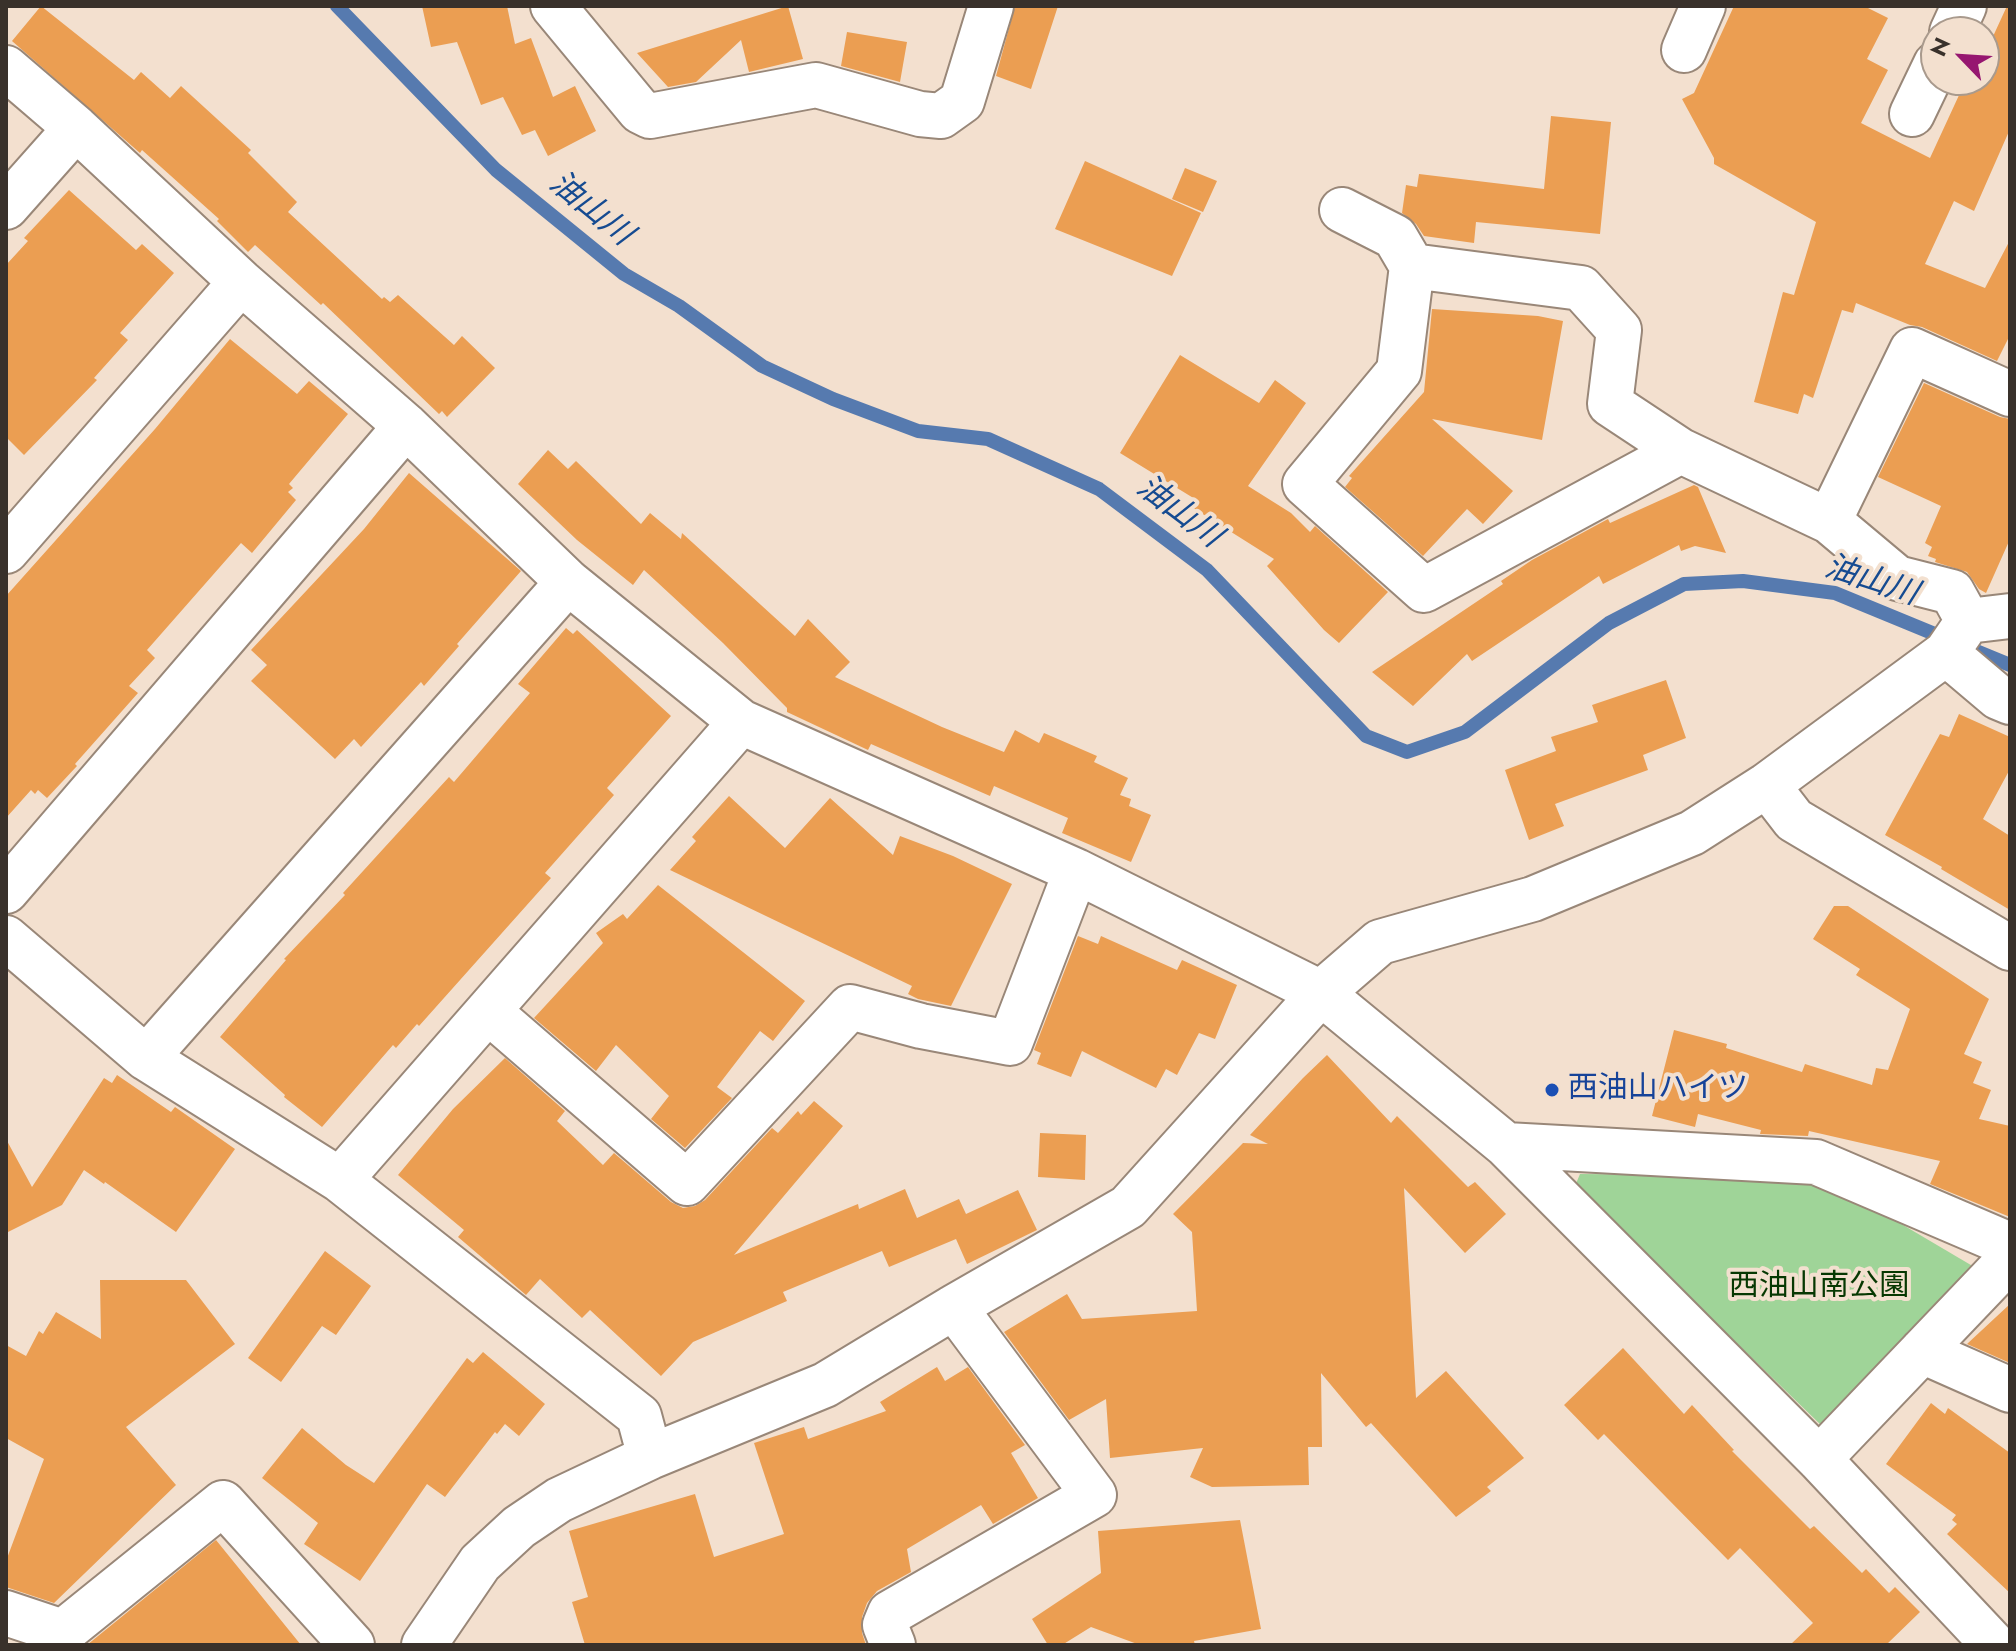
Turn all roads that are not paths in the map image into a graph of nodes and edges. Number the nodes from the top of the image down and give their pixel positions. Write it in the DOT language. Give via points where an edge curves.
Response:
graph roads {
  1 [pos="553,6"];
  2 [pos="991,6"];
  3 [pos="1703,6"];
  4 [pos="1684,50"];
  5 [pos="6,68"];
  6 [pos="1921,96"];
  7 [pos="1912,114"];
  8 [pos="76,128"];
  9 [pos="6,207"];
  10 [pos="1342,210"];
  11 [pos="1412,266"];
  12 [pos="241,282"];
  13 [pos="2010,394"];
  14 [pos="406,426"];
  15 [pos="1681,451"];
  16 [pos="1829,521"];
  17 [pos="6,551"];
  18 [pos="568,582"];
  19 [pos="2010,616"];
  20 [pos="1957,637"];
  21 [pos="2010,702"];
  22 [pos="741,722"];
  23 [pos="1767,785"];
  24 [pos="1076,871"];
  25 [pos="6,891"];
  26 [pos="6,938"];
  27 [pos="2010,948"];
  28 [pos="1321,993"];
  29 [pos="488,1011"];
  30 [pos="146,1058"];
  31 [pos="1506,1145"];
  32 [pos="340,1180"];
  33 [pos="2010,1245"];
  34 [pos="2010,1259"];
  35 [pos="954,1307"];
  36 [pos="1922,1351"];
  37 [pos="2010,1390"];
  38 [pos="650,1457"];
  39 [pos="1819,1459"];
  40 [pos="6,1613"];
  41 [pos="352,1645"];
  42 [pos="424,1645"];
  43 [pos="893,1645"];
  44 [pos="1994,1645"];
  1 -- 2 [label="street" via="640,111 650,116 816,85 941,116 962,101"];
  3 -- 4 [label="street"];
  5 -- 8 [label="street"];
  6 -- 7 [label="street"];
  8 -- 9 [label="street"];
  8 -- 12 [label="street"];
  10 -- 11 [label="street" via="1395,237"];
  11 -- 15 [label="street" via="1581,288 1619,330 1610,404"];
  11 -- 15 [label="street" via="1399,371 1305,484 1424,590"];
  12 -- 14 [label="street"];
  12 -- 17 [label="street"];
  13 -- 16 [label="street" via="1912,350"];
  14 -- 18 [label="street"];
  14 -- 25 [label="street"];
  15 -- 16 [label="street"];
  16 -- 20 [label="street" via="1897,578 1952,592"];
  18 -- 22 [label="street"];
  18 -- 30 [label="street"];
  19 -- 20 [label="street"];
  20 -- 21 [label="street" via="1998,697"];
  20 -- 23 [label="street"];
  22 -- 24 [label="street"];
  22 -- 29 [label="street"];
  23 -- 27 [label="street" via="1794,820"];
  23 -- 28 [label="street" via="1692,833 1533,899 1380,942"];
  24 -- 28 [label="street"];
  24 -- 29 [label="street" via="1010,1043 850,1007 687,1183"];
  26 -- 30 [label="street"];
  28 -- 31 [label="street"];
  28 -- 35 [label="street" via="1128,1207"];
  29 -- 32 [label="street"];
  30 -- 32 [label="street"];
  31 -- 33 [label="street" via="1816,1162"];
  31 -- 39 [label="street"];
  32 -- 38 [label="street" via="639,1416"];
  34 -- 36 [label="street"];
  35 -- 38 [label="street" via="825,1385"];
  35 -- 43 [label="street" via="1094,1495 890,1613 885,1625"];
  36 -- 37 [label="street"];
  36 -- 39 [label="street"];
  38 -- 42 [label="street" via="559,1500 519,1527 480,1563"];
  39 -- 44 [label="street"];
  40 -- 41 [label="street" via="63,1632 223,1503"];
}
